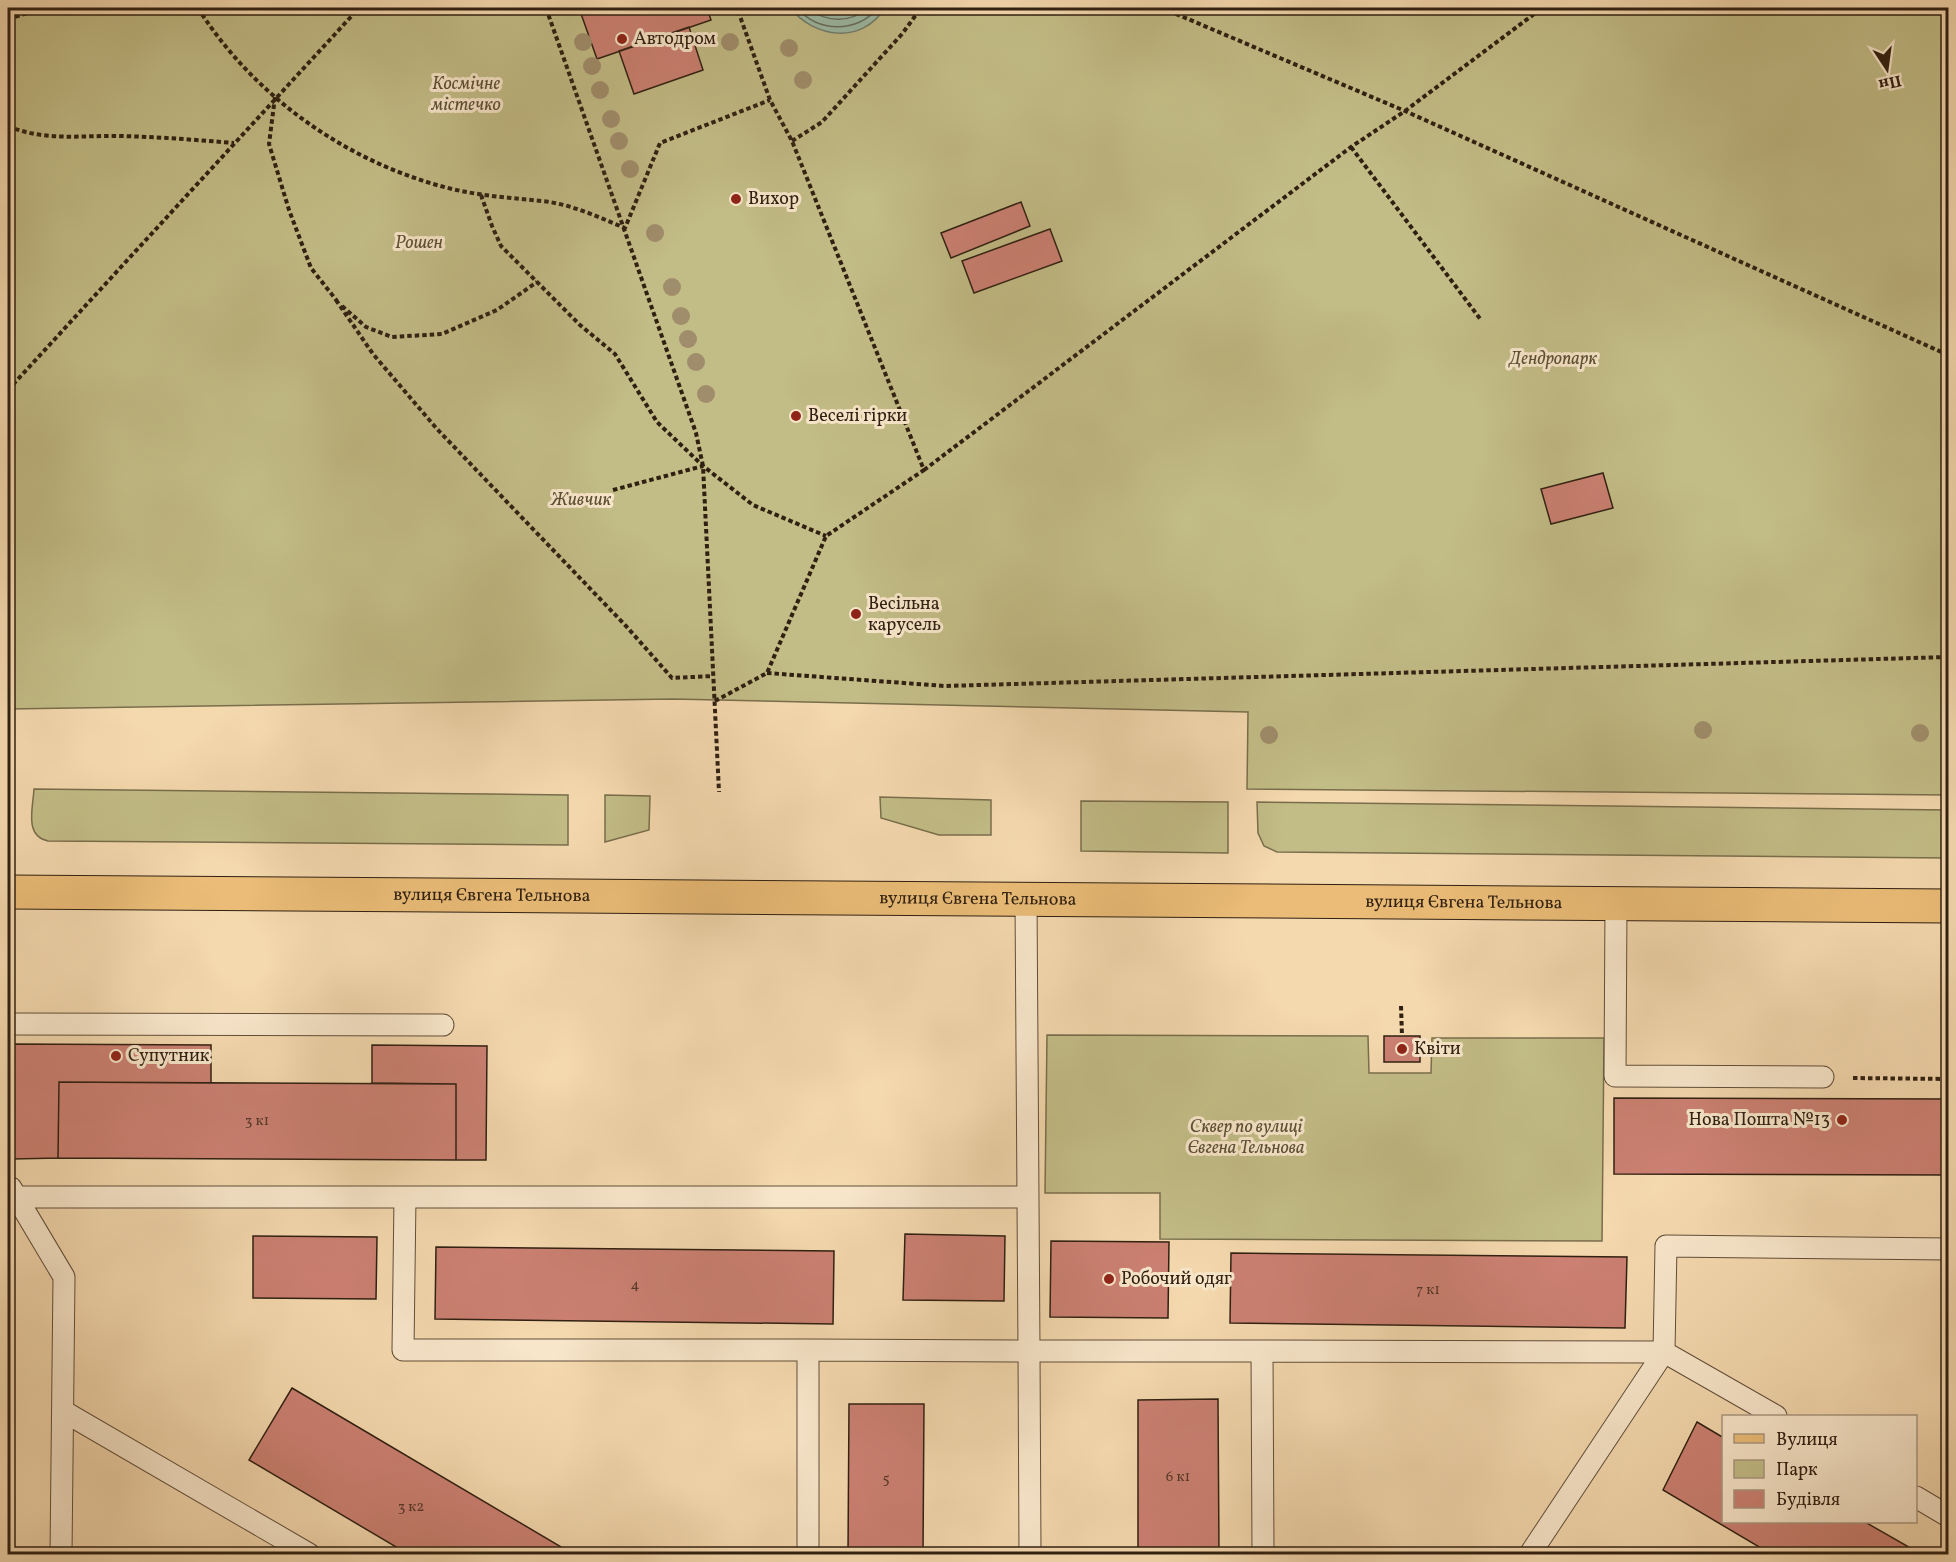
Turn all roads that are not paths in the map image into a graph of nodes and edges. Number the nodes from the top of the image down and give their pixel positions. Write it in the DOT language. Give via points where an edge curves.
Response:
graph roads {
  1 [pos="8,892"];
  2 [pos="1026,899"];
  3 [pos="1616,904"];
  4 [pos="1948,906"];
  5 [pos="8,1024"];
  6 [pos="443,1025"];
  7 [pos="1823,1077"];
  8 [pos="11,1192"];
  9 [pos="405,1197"];
  10 [pos="1028,1197"];
  11 [pos="1948,1249"];
  12 [pos="808,1350"];
  13 [pos="1029,1351"];
  14 [pos="1262,1351"];
  15 [pos="1664,1352"];
  16 [pos="63,1411"];
  17 [pos="1774,1415"];
  18 [pos="1917,1498"];
  19 [pos="1948,1516"];
  20 [pos="61,1554"];
  21 [pos="309,1554"];
  22 [pos="808,1554"];
  23 [pos="1030,1554"];
  24 [pos="1263,1554"];
  25 [pos="1532,1554"];
  1 -- 2 [label="main road, вулиця Євгена Тельнова"];
  2 -- 3 [label="main road, вулиця Євгена Тельнова"];
  2 -- 10 [label="lane"];
  3 -- 4 [label="main road, вулиця Євгена Тельнова"];
  3 -- 7 [label="lane" via="1615,1076"];
  5 -- 6 [label="lane"];
  8 -- 9 [label="lane"];
  8 -- 16 [label="lane" via="64,1277"];
  9 -- 10 [label="lane"];
  9 -- 12 [label="lane" via="403,1350"];
  10 -- 13 [label="lane"];
  11 -- 15 [label="lane" via="1666,1246"];
  12 -- 13 [label="lane"];
  12 -- 22 [label="lane"];
  13 -- 14 [label="lane"];
  13 -- 23 [label="lane"];
  14 -- 15 [label="lane"];
  14 -- 24 [label="lane"];
  15 -- 17 [label="lane"];
  15 -- 25 [label="lane"];
  16 -- 20 [label="lane"];
  16 -- 21 [label="lane"];
  18 -- 19 [label="lane"];
}
